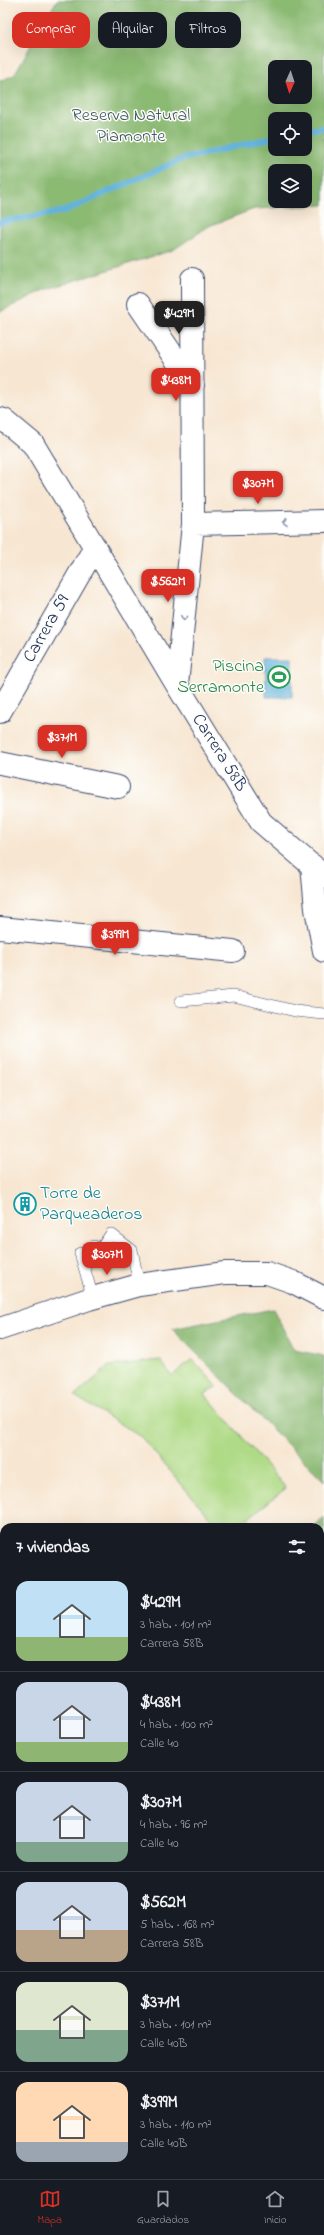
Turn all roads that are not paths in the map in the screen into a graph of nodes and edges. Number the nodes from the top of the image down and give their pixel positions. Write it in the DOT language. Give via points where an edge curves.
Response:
graph roads {
  1 [pos="192,279"];
  2 [pos="138,304"];
  3 [pos="193,385"];
  4 [pos="0,419"];
  5 [pos="324,521"];
  6 [pos="193,524"];
  7 [pos="95,547"];
  8 [pos="177,685"];
  9 [pos="0,712"];
  10 [pos="0,763"];
  11 [pos="118,787"];
  12 [pos="318,870"];
  13 [pos="0,928"];
  14 [pos="233,951"];
  15 [pos="324,951"];
  16 [pos="181,1001"];
  17 [pos="324,1014"];
  18 [pos="94,1246"];
  19 [pos="80,1252"];
  20 [pos="139,1285"];
  21 [pos="93,1298"];
  22 [pos="324,1298"];
  23 [pos="0,1329"];
  1 -- 3 [label="street"];
  2 -- 3 [label="street"];
  3 -- 6 [label="street"];
  4 -- 7 [label="street, Carrera 58B" via="33,444"];
  5 -- 6 [label="street, one-way"];
  6 -- 8 [label="street, one-way"];
  7 -- 8 [label="street, Carrera 58B"];
  7 -- 9 [label="street, Carrera 59"];
  8 -- 12 [label="street, Carrera 58B" via="262,822"];
  10 -- 11 [label="street"];
  12 -- 15 [label="street" via="316,909"];
  13 -- 14 [label="street"];
  16 -- 17 [label="lane" via="234,996 295,1011"];
  18 -- 20 [label="lane" via="100,1250 111,1234 132,1250"];
  19 -- 21 [label="lane"];
  20 -- 21 [label="street"];
  20 -- 22 [label="street" via="225,1273 267,1273 293,1282"];
  21 -- 23 [label="street"];
}
